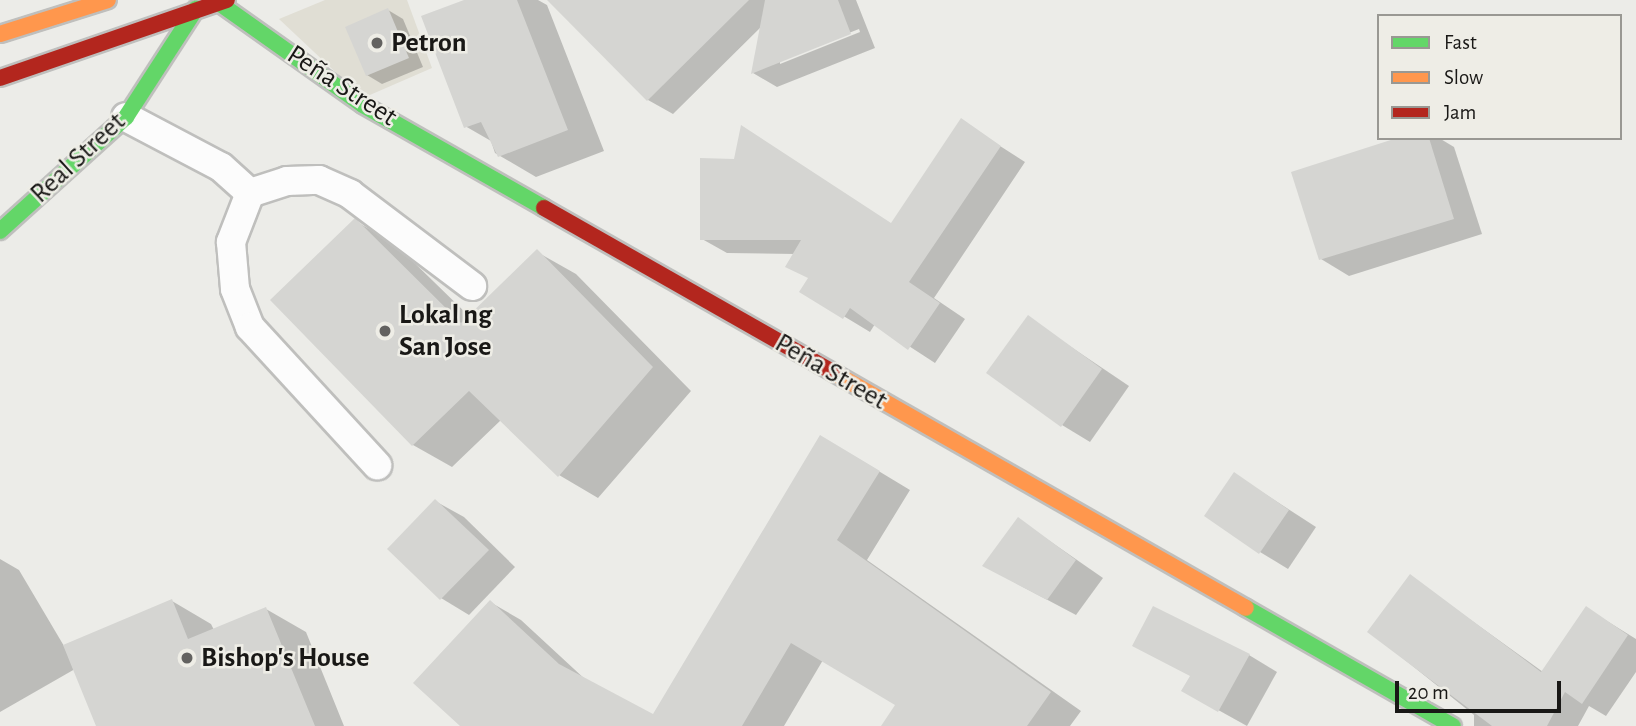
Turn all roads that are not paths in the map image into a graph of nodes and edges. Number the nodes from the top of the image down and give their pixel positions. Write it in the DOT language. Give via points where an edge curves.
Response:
graph roads {
  1 [pos="108,0"];
  2 [pos="223,1"];
  3 [pos="196,9"];
  4 [pos="0,34"];
  5 [pos="0,78"];
  6 [pos="126,117"];
  7 [pos="250,192"];
  8 [pos="0,231"];
  9 [pos="472,286"];
  10 [pos="377,464"];
  11 [pos="1453,726"];
  1 -- 4 [label="street"];
  2 -- 3 [label="street"];
  2 -- 11 [label="street, Peña Street" via="363,104"];
  3 -- 5 [label="street"];
  3 -- 6 [label="street, Real Street"];
  6 -- 7 [label="lane" via="222,167"];
  6 -- 8 [label="street, Real Street"];
  7 -- 9 [label="lane" via="287,181 319,180 350,194"];
  7 -- 10 [label="lane" via="231,242 235,289 250,327"];
}
